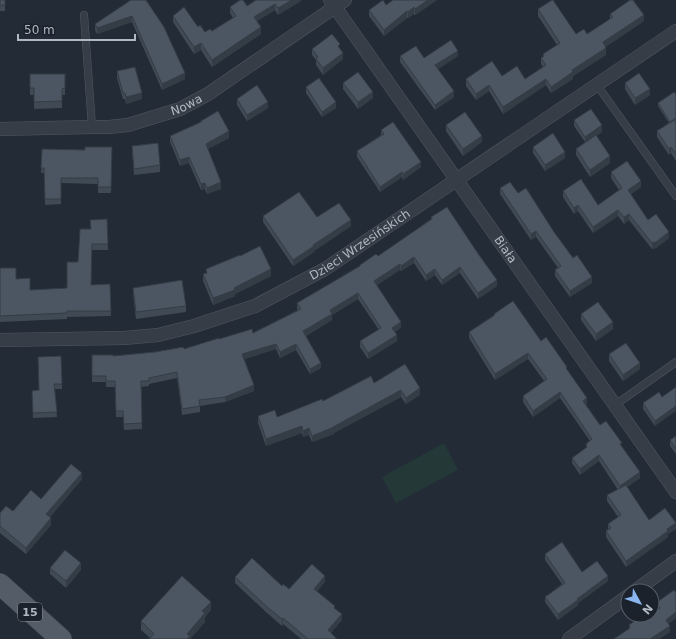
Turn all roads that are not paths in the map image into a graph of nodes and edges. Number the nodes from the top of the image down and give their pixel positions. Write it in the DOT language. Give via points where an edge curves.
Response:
graph roads {
  1 [pos="336,2"];
  2 [pos="84,16"];
  3 [pos="676,31"];
  4 [pos="597,85"];
  5 [pos="92,127"];
  6 [pos="0,129"];
  7 [pos="456,181"];
  8 [pos="676,196"];
  9 [pos="0,340"];
  10 [pos="676,362"];
  11 [pos="615,405"];
  12 [pos="676,492"];
  13 [pos="676,561"];
  14 [pos="646,583"];
  15 [pos="0,584"];
  16 [pos="620,602"];
  17 [pos="61,639"];
  18 [pos="569,639"];
  1 -- 5 [label="street, Nowa" via="208,94 180,109 128,125"];
  1 -- 7 [label="street, Biała"];
  2 -- 5 [label="lane"];
  3 -- 4 [label="street, Dzieci Wrzesińskich"];
  4 -- 7 [label="street, Dzieci Wrzesińskich"];
  4 -- 8 [label="lane"];
  5 -- 6 [label="street, Nowa"];
  7 -- 9 [label="street, Dzieci Wrzesińskich" via="325,269 255,306 158,335"];
  7 -- 11 [label="street, Biała"];
  10 -- 11 [label="lane"];
  11 -- 12 [label="street, Biała"];
  13 -- 14 [label="street"];
  15 -- 17 [label="main road, 15"];
  16 -- 18 [label="street"];
}
